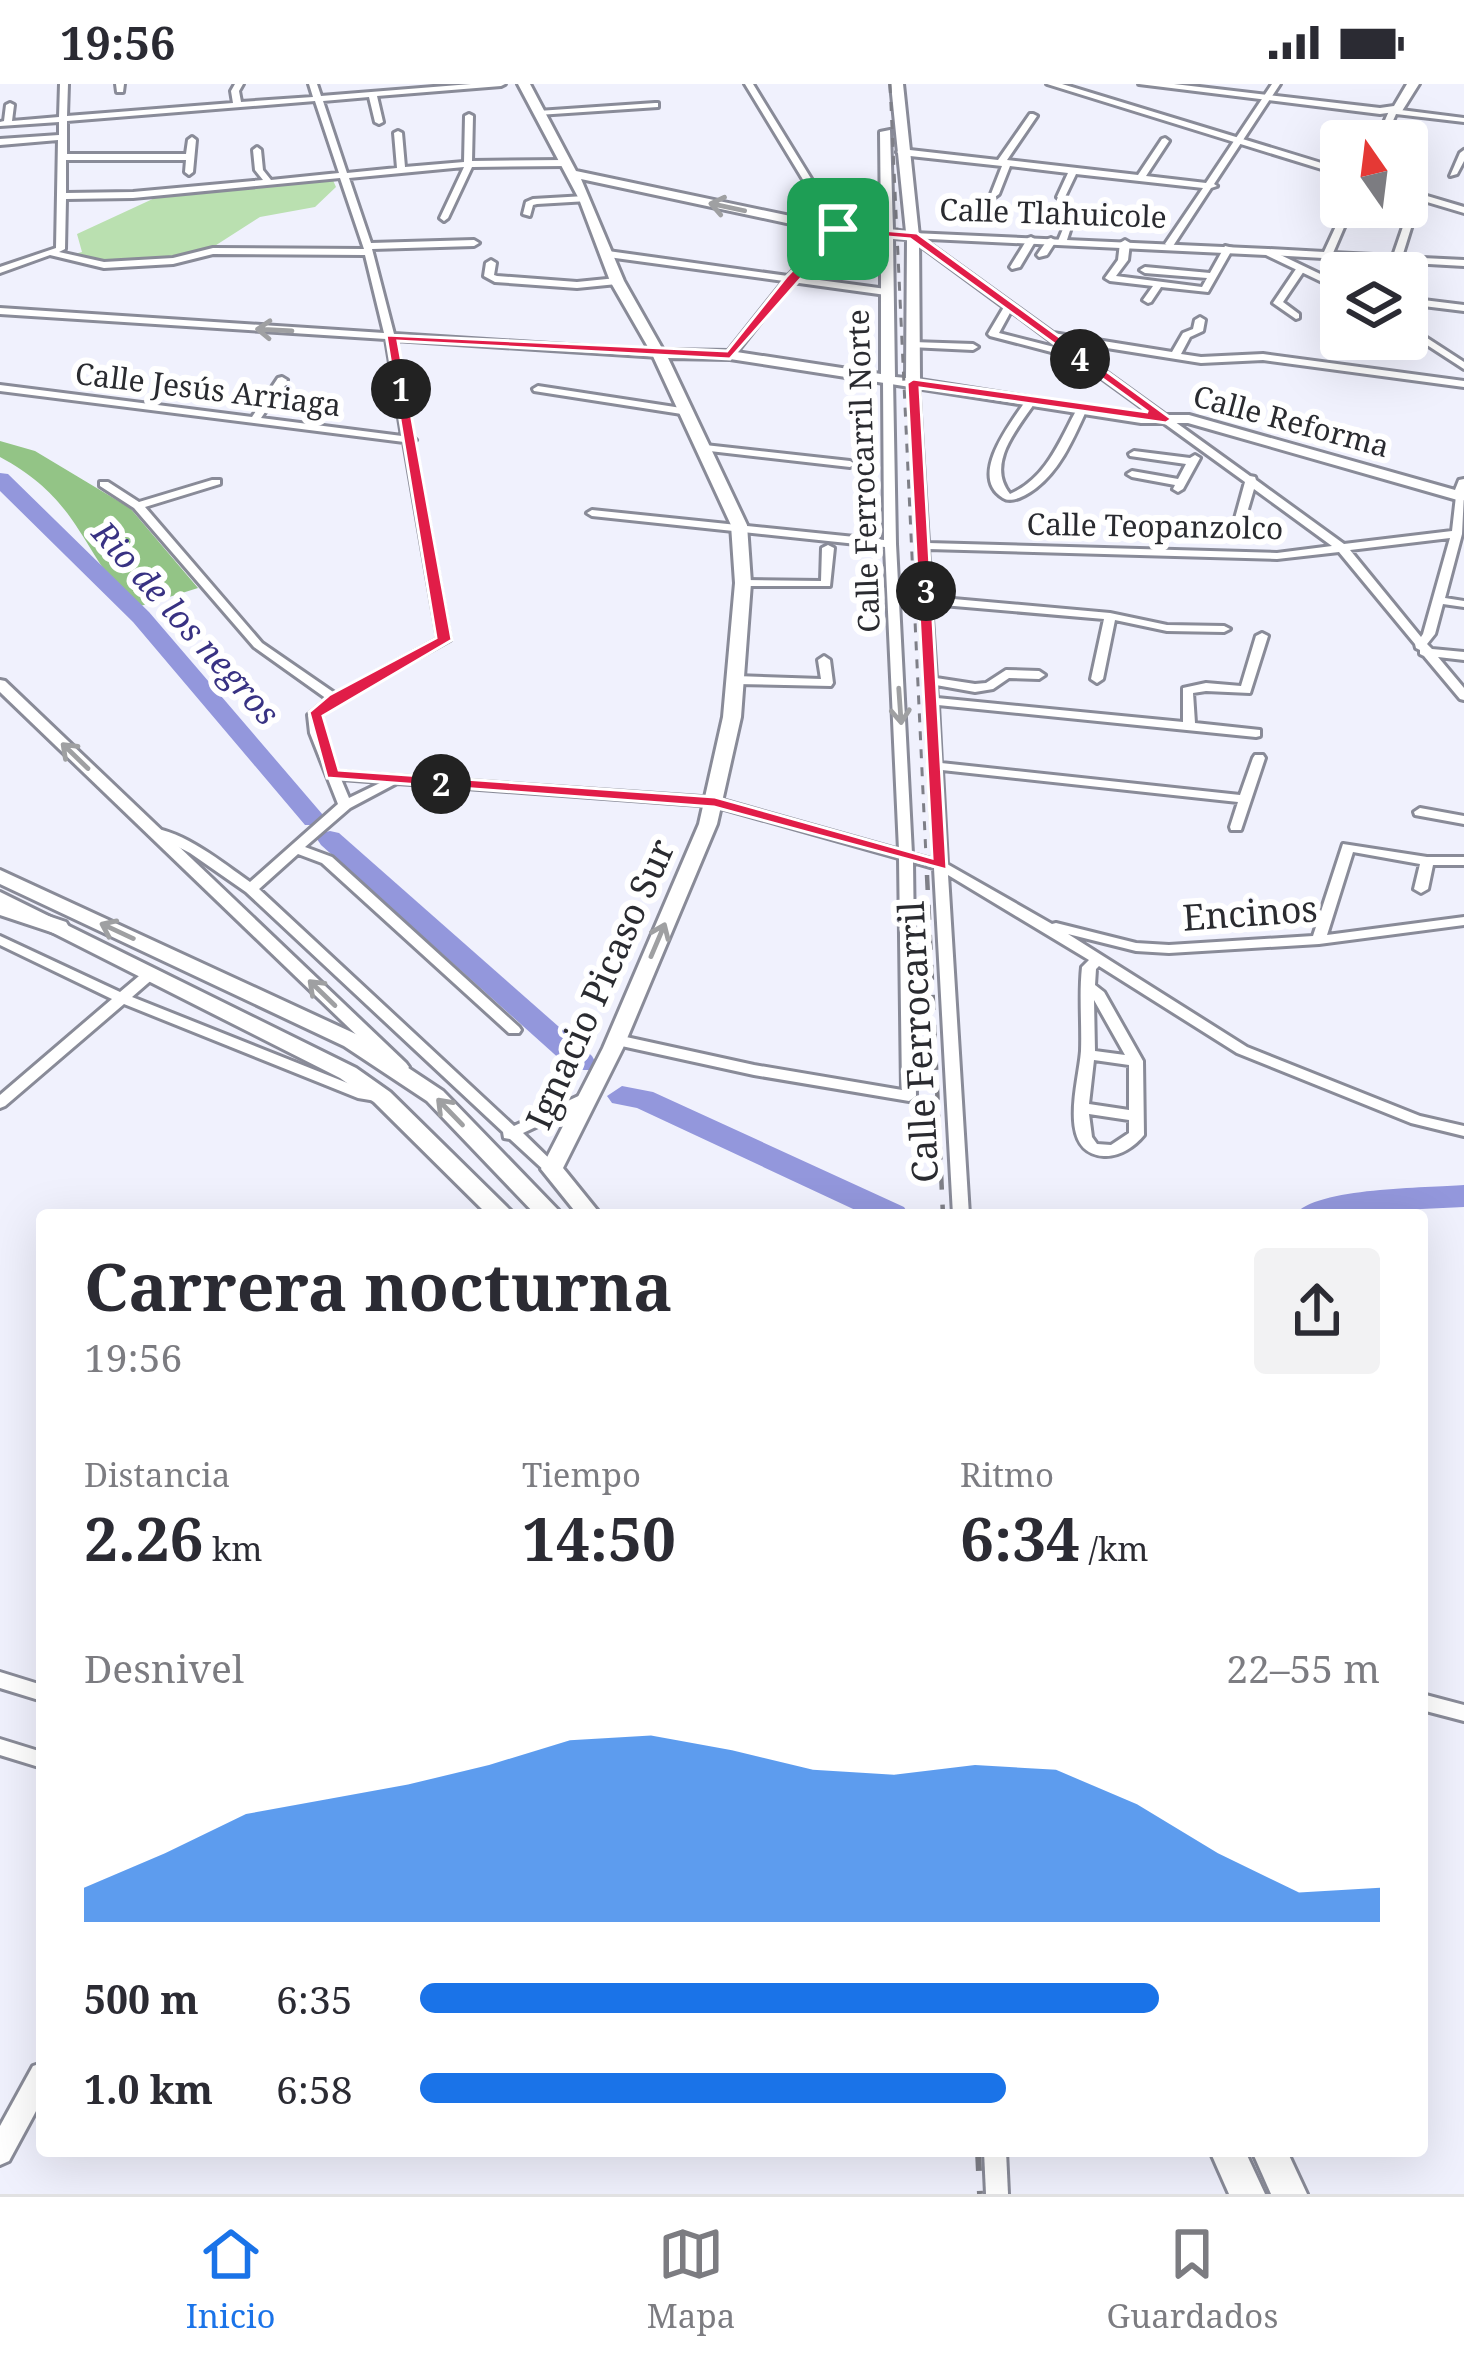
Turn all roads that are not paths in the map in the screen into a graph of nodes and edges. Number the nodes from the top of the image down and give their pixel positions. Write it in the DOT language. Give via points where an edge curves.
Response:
graph roads {
  1 [pos="64,84"];
  2 [pos="239,84"];
  3 [pos="314,84"];
  4 [pos="501,84"];
  5 [pos="524,84"];
  6 [pos="749,84"];
  7 [pos="883,84"];
  8 [pos="897,84"];
  9 [pos="1052,84"];
  10 [pos="1145,84"];
  11 [pos="1276,84"];
  12 [pos="1413,84"];
  13 [pos="373,95"];
  14 [pos="1269,99"];
  15 [pos="10,105"];
  16 [pos="321,105"];
  17 [pos="655,105"];
  18 [pos="238,106"];
  19 [pos="1393,111"];
  20 [pos="538,113"];
  21 [pos="469,116"];
  22 [pos="1033,116"];
  23 [pos="1444,118"];
  24 [pos="65,119"];
  25 [pos="1389,120"];
  26 [pos="1464,120"];
  27 [pos="379,122"];
  28 [pos="4,124"];
  29 [pos="1440,130"];
  30 [pos="398,133"];
  31 [pos="64,137"];
  32 [pos="115,140"];
  33 [pos="192,140"];
  34 [pos="1165,141"];
  35 [pos="0,142"];
  36 [pos="1241,142"];
  37 [pos="257,150"];
  38 [pos="901,152"];
  39 [pos="1464,153"];
  40 [pos="64,157"];
  41 [pos="112,157"];
  42 [pos="189,157"];
  43 [pos="1005,162"];
  44 [pos="468,164"];
  45 [pos="1320,166"];
  46 [pos="569,168"];
  47 [pos="401,169"];
  48 [pos="1073,170"];
  49 [pos="189,172"];
  50 [pos="340,173"];
  51 [pos="1453,174"];
  52 [pos="1140,178"];
  53 [pos="268,181"];
  54 [pos="1213,186"];
  55 [pos="850,187"];
  56 [pos="886,189"];
  57 [pos="995,194"];
  58 [pos="60,196"];
  59 [pos="1061,196"];
  60 [pos="585,199"];
  61 [pos="1428,199"];
  62 [pos="1464,210"];
  63 [pos="526,214"];
  64 [pos="1025,214"];
  65 [pos="444,218"];
  66 [pos="838,229"];
  67 [pos="884,234"];
  68 [pos="913,236"];
  69 [pos="1031,240"];
  70 [pos="1057,242"];
  71 [pos="474,243"];
  72 [pos="1125,244"];
  73 [pos="1170,244"];
  74 [pos="1228,248"];
  75 [pos="368,249"];
  76 [pos="57,251"];
  77 [pos="1268,251"];
  78 [pos="608,254"];
  79 [pos="1320,254"];
  80 [pos="1042,255"];
  81 [pos="1428,261"];
  82 [pos="491,262"];
  83 [pos="1464,263"];
  84 [pos="1015,267"];
  85 [pos="0,270"];
  86 [pos="1144,270"];
  87 [pos="1299,271"];
  88 [pos="1212,276"];
  89 [pos="790,279"];
  90 [pos="1320,280"];
  91 [pos="617,281"];
  92 [pos="1159,284"];
  93 [pos="886,292"];
  94 [pos="1148,301"];
  95 [pos="1428,304"];
  96 [pos="1009,306"];
  97 [pos="1464,308"];
  98 [pos="0,311"];
  99 [pos="1296,316"];
  100 [pos="1200,320"];
  101 [pos="1048,335"];
  102 [pos="391,337"];
  103 [pos="1428,342"];
  104 [pos="913,345"];
  105 [pos="973,347"];
  106 [pos="659,354"];
  107 [pos="730,355"];
  108 [pos="1074,355"];
  109 [pos="1175,356"];
  110 [pos="1464,365"];
  111 [pos="888,379"];
  112 [pos="281,380"];
  113 [pos="913,383"];
  114 [pos="1464,384"];
  115 [pos="0,388"];
  116 [pos="538,389"];
  117 [pos="1031,401"];
  118 [pos="1082,410"];
  119 [pos="688,412"];
  120 [pos="1166,419"];
  121 [pos="255,420"];
  122 [pos="411,440"];
  123 [pos="818,445"];
  124 [pos="1203,445"];
  125 [pos="705,448"];
  126 [pos="1134,454"];
  127 [pos="809,459"];
  128 [pos="1193,462"];
  129 [pos="850,464"];
  130 [pos="1132,474"];
  131 [pos="1251,479"];
  132 [pos="216,482"];
  133 [pos="104,484"];
  134 [pos="1463,492"];
  135 [pos="138,506"];
  136 [pos="592,513"];
  137 [pos="740,525"];
  138 [pos="1236,533"];
  139 [pos="1457,534"];
  140 [pos="890,544"];
  141 [pos="924,546"];
  142 [pos="828,548"];
  143 [pos="1342,548"];
  144 [pos="743,584"];
  145 [pos="1439,600"];
  146 [pos="927,601"];
  147 [pos="1464,604"];
  148 [pos="1111,616"];
  149 [pos="1224,628"];
  150 [pos="1262,636"];
  151 [pos="1422,649"];
  152 [pos="1464,656"];
  153 [pos="824,660"];
  154 [pos="1039,675"];
  155 [pos="1097,679"];
  156 [pos="736,680"];
  157 [pos="932,681"];
  158 [pos="0,685"];
  159 [pos="1464,696"];
  160 [pos="335,699"];
  161 [pos="933,701"];
  162 [pos="1189,723"];
  163 [pos="1256,733"];
  164 [pos="1259,758"];
  165 [pos="935,766"];
  166 [pos="332,775"];
  167 [pos="395,781"];
  168 [pos="1244,799"];
  169 [pos="715,802"];
  170 [pos="345,805"];
  171 [pos="1420,812"];
  172 [pos="1464,820"];
  173 [pos="1236,827"];
  174 [pos="149,828"];
  175 [pos="298,849"];
  176 [pos="907,856"];
  177 [pos="1426,861"];
  178 [pos="1464,861"];
  179 [pos="941,866"];
  180 [pos="0,875"];
  181 [pos="251,889"];
  182 [pos="1421,889"];
  183 [pos="0,902"];
  184 [pos="1464,921"];
  185 [pos="1041,923"];
  186 [pos="57,927"];
  187 [pos="0,940"];
  188 [pos="1319,940"];
  189 [pos="1099,959"];
  190 [pos="150,974"];
  191 [pos="1090,988"];
  192 [pos="121,998"];
  193 [pos="1088,1013"];
  194 [pos="1105,1013"];
  195 [pos="514,1030"];
  196 [pos="617,1040"];
  197 [pos="1088,1055"];
  198 [pos="1136,1061"];
  199 [pos="407,1074"];
  200 [pos="590,1096"];
  201 [pos="382,1097"];
  202 [pos="0,1103"];
  203 [pos="1081,1108"];
  204 [pos="1136,1116"];
  205 [pos="1464,1131"];
  206 [pos="509,1134"];
  207 [pos="552,1169"];
  208 [pos="497,1209"];
  209 [pos="544,1209"];
  210 [pos="585,1209"];
  211 [pos="962,1209"];
  212 [pos="0,1681"];
  213 [pos="36,1691"];
  214 [pos="1428,1704"];
  215 [pos="1464,1713"];
  216 [pos="0,1747"];
  217 [pos="36,1758"];
  218 [pos="36,2086"];
  219 [pos="0,2152"];
  220 [pos="995,2157"];
  221 [pos="1230,2157"];
  222 [pos="1272,2157"];
  223 [pos="997,2194"];
  224 [pos="1247,2194"];
  225 [pos="1289,2194"];
  1 -- 24 [label="street"];
  2 -- 18 [label="street"];
  3 -- 16 [label="street"];
  4 -- 13 [label="street"];
  5 -- 20 [label="main road, Ignacio Picaso Sur"];
  6 -- 66 [label="street"];
  7 -- 56 [label="main road, Calle Ferrocarril Norte"];
  8 -- 38 [label="main road"];
  9 -- 36 [label="street"];
  10 -- 14 [label="main road"];
  11 -- 14 [label="street"];
  12 -- 19 [label="main road"];
  13 -- 16 [label="street"];
  13 -- 27 [label="street"];
  14 -- 19 [label="main road"];
  14 -- 36 [label="street"];
  15 -- 28 [label="street"];
  16 -- 18 [label="street"];
  16 -- 50 [label="street"];
  17 -- 20 [label="street"];
  18 -- 24 [label="street"];
  19 -- 23 [label="street"];
  19 -- 25 [label="street"];
  20 -- 46 [label="main road, Ignacio Picaso Sur"];
  21 -- 44 [label="street"];
  22 -- 43 [label="street"];
  23 -- 26 [label="street"];
  23 -- 29 [label="street"];
  24 -- 28 [label="street"];
  24 -- 31 [label="street"];
  30 -- 47 [label="street"];
  31 -- 35 [label="street"];
  31 -- 40 [label="street"];
  32 -- 41 [label="street"];
  33 -- 42 [label="street"];
  34 -- 52 [label="street"];
  36 -- 45 [label="street"];
  36 -- 54 [label="street"];
  37 -- 53 [label="street"];
  38 -- 43 [label="street"];
  38 -- 68 [label="main road"];
  39 -- 51 [label="street"];
  40 -- 41 [label="street"];
  40 -- 58 [label="street"];
  41 -- 42 [label="street"];
  42 -- 49 [label="street"];
  43 -- 48 [label="street"];
  43 -- 57 [label="street"];
  44 -- 46 [label="street, Calle Tlahuicole"];
  44 -- 47 [label="street, Calle Tlahuicole"];
  44 -- 65 [label="street"];
  46 -- 60 [label="main road, Ignacio Picaso Sur"];
  66 -- 46 [label="main road, Calle Tlahuicole, one-way"];
  47 -- 50 [label="street, Calle Tlahuicole"];
  48 -- 52 [label="street"];
  48 -- 59 [label="street"];
  50 -- 53 [label="street, Calle Tlahuicole"];
  50 -- 75 [label="street"];
  52 -- 54 [label="street"];
  53 -- 58 [label="street, Calle Tlahuicole"];
  54 -- 73 [label="street"];
  55 -- 56 [label="street"];
  56 -- 67 [label="main road, Calle Ferrocarril Norte"];
  58 -- 76 [label="street"];
  60 -- 63 [label="street" via="536,201"];
  60 -- 78 [label="main road, Ignacio Picaso Sur"];
  61 -- 62 [label="street"];
  64 -- 70 [label="street" via="1070,223"];
  66 -- 67 [label="main road, Calle Tlahuicole"];
  66 -- 89 [label="street"];
  67 -- 68 [label="main road, Calle Tlahuicole"];
  67 -- 93 [label="main road, Calle Ferrocarril Norte"];
  68 -- 69 [label="street, Calle Tlahuicole"];
  68 -- 96 [label="street"];
  68 -- 104 [label="main road"];
  69 -- 70 [label="street, Calle Tlahuicole"];
  69 -- 84 [label="street"];
  70 -- 72 [label="street, Calle Tlahuicole"];
  70 -- 80 [label="street"];
  71 -- 75 [label="street"];
  72 -- 73 [label="street, Calle Tlahuicole"];
  72 -- 92 [label="street" via="1110,278"];
  73 -- 74 [label="street, Calle Tlahuicole"];
  74 -- 77 [label="street, Calle Tlahuicole"];
  74 -- 88 [label="street"];
  75 -- 76 [label="street" via="213,251 104,265"];
  75 -- 102 [label="street"];
  76 -- 85 [label="street"];
  77 -- 79 [label="street, Calle Tlahuicole"];
  77 -- 87 [label="street"];
  78 -- 89 [label="street"];
  78 -- 91 [label="main road, Ignacio Picaso Sur"];
  81 -- 83 [label="street, Calle Tlahuicole"];
  82 -- 91 [label="street" via="495,280"];
  86 -- 88 [label="street"];
  87 -- 90 [label="street"];
  87 -- 99 [label="street" via="1278,303"];
  88 -- 92 [label="street" via="1205,290"];
  89 -- 93 [label="street"];
  89 -- 107 [label="street"];
  91 -- 106 [label="main road, Ignacio Picaso Sur"];
  92 -- 94 [label="street"];
  93 -- 111 [label="main road, Calle Ferrocarril Norte"];
  95 -- 97 [label="street"];
  96 -- 101 [label="street"];
  96 -- 108 [label="street" via="993,334"];
  102 -- 98 [label="street, one-way"];
  100 -- 109 [label="street"];
  101 -- 108 [label="street"];
  101 -- 109 [label="street"];
  102 -- 106 [label="street"];
  102 -- 122 [label="street"];
  103 -- 110 [label="street"];
  104 -- 105 [label="street"];
  104 -- 113 [label="main road"];
  106 -- 107 [label="main road, Calle Reforma"];
  106 -- 119 [label="main road, Ignacio Picaso Sur"];
  107 -- 111 [label="main road, Calle Reforma"];
  108 -- 120 [label="street"];
  109 -- 114 [label="street" via="1263,357"];
  111 -- 113 [label="main road, Calle Reforma"];
  111 -- 140 [label="street, Calle Ferrocarril Norte"];
  112 -- 121 [label="street"];
  113 -- 117 [label="main road, Calle Reforma"];
  113 -- 141 [label="street, Calle Ferrocarril"];
  115 -- 121 [label="street, Calle Jesús Arriaga"];
  116 -- 119 [label="street"];
  117 -- 118 [label="main road, Calle Reforma"];
  117 -- 118 [label="street" via="992,471 1008,498 1036,485"];
  118 -- 120 [label="main road, Calle Reforma"];
  119 -- 125 [label="main road, Ignacio Picaso Sur"];
  120 -- 124 [label="street"];
  120 -- 134 [label="main road, Calle Reforma"];
  121 -- 122 [label="street, Calle Jesús Arriaga"];
  122 -- 160 [label="street" via="444,640"];
  123 -- 127 [label="street"];
  124 -- 128 [label="street"];
  124 -- 131 [label="street"];
  125 -- 127 [label="street"];
  125 -- 137 [label="main road, Ignacio Picaso Sur"];
  126 -- 128 [label="street"];
  127 -- 129 [label="street"];
  128 -- 130 [label="street" via="1180,486"];
  131 -- 138 [label="street"];
  131 -- 143 [label="street"];
  132 -- 135 [label="street"];
  133 -- 135 [label="street"];
  134 -- 139 [label="street"];
  135 -- 160 [label="street" via="258,645"];
  136 -- 137 [label="street"];
  137 -- 140 [label="street"];
  137 -- 144 [label="main road, Ignacio Picaso Sur"];
  139 -- 143 [label="street, Calle Teopanzolco"];
  139 -- 145 [label="street"];
  140 -- 176 [label="street, Calle Ferrocarril Norte, one-way"];
  141 -- 143 [label="street, Calle Teopanzolco" via="1244,556"];
  141 -- 146 [label="street, Calle Ferrocarril"];
  142 -- 144 [label="street" via="826,584"];
  143 -- 151 [label="street"];
  144 -- 156 [label="main road, Ignacio Picaso Sur"];
  145 -- 147 [label="street"];
  145 -- 151 [label="street"];
  146 -- 148 [label="street"];
  146 -- 157 [label="street, Calle Ferrocarril"];
  148 -- 149 [label="street" via="1167,628"];
  148 -- 155 [label="street"];
  150 -- 162 [label="street" via="1246,690 1187,691"];
  151 -- 152 [label="street"];
  151 -- 159 [label="street"];
  153 -- 156 [label="street" via="827,683"];
  154 -- 157 [label="street" via="1006,674 975,688"];
  156 -- 169 [label="main road, Ignacio Picaso Sur"];
  157 -- 161 [label="street, Calle Ferrocarril"];
  174 -- 158 [label="street, one-way"];
  160 -- 166 [label="street" via="314,715"];
  161 -- 162 [label="street"];
  161 -- 165 [label="street, Calle Ferrocarril"];
  162 -- 163 [label="street"];
  164 -- 168 [label="street"];
  165 -- 168 [label="street"];
  165 -- 179 [label="street, Calle Ferrocarril"];
  166 -- 167 [label="street"];
  166 -- 170 [label="street"];
  167 -- 169 [label="street"];
  167 -- 170 [label="street"];
  168 -- 173 [label="street"];
  169 -- 176 [label="street"];
  196 -- 169 [label="main road, Ignacio Picaso Sur, one-way"];
  170 -- 175 [label="street"];
  171 -- 172 [label="street"];
  174 -- 181 [label="street"];
  199 -- 174 [label="street, one-way"];
  175 -- 181 [label="street"];
  175 -- 195 [label="street" via="327,860"];
  176 -- 179 [label="street"];
  176 -- 196 [label="street, Calle Ferrocarril" via="909,1096"];
  177 -- 178 [label="street"];
  177 -- 182 [label="street"];
  177 -- 188 [label="street" via="1345,849"];
  179 -- 185 [label="street"];
  179 -- 211 [label="street, Calle Ferrocarril"];
  199 -- 180 [label="main road, one-way"];
  181 -- 206 [label="street"];
  183 -- 186 [label="highway"];
  184 -- 188 [label="street, Encinos"];
  185 -- 188 [label="street, Encinos" via="1136,947"];
  185 -- 189 [label="street"];
  186 -- 190 [label="main road"];
  187 -- 192 [label="street"];
  189 -- 191 [label="street" via="1088,967"];
  189 -- 205 [label="street" via="1243,1050 1416,1120"];
  190 -- 192 [label="street"];
  190 -- 201 [label="main road"];
  191 -- 193 [label="street"];
  191 -- 194 [label="street"];
  192 -- 201 [label="street"];
  192 -- 202 [label="street"];
  193 -- 194 [label="street"];
  193 -- 197 [label="street"];
  194 -- 198 [label="street"];
  196 -- 200 [label="main road, Ignacio Picaso Sur"];
  197 -- 198 [label="street"];
  197 -- 203 [label="street"];
  198 -- 204 [label="street"];
  209 -- 199 [label="main road, one-way"];
  200 -- 206 [label="street"];
  200 -- 207 [label="main road, Ignacio Picaso Sur"];
  201 -- 208 [label="main road"];
  203 -- 204 [label="street"];
  203 -- 204 [label="street" via="1083,1139 1107,1152 1137,1136"];
  206 -- 207 [label="street"];
  207 -- 210 [label="main road, Ignacio Picaso Sur"];
  212 -- 213 [label="street"];
  214 -- 215 [label="street"];
  216 -- 217 [label="street"];
  218 -- 219 [label="street"];
  220 -- 223 [label="street"];
  221 -- 224 [label="main road"];
  222 -- 225 [label="main road"];
}
